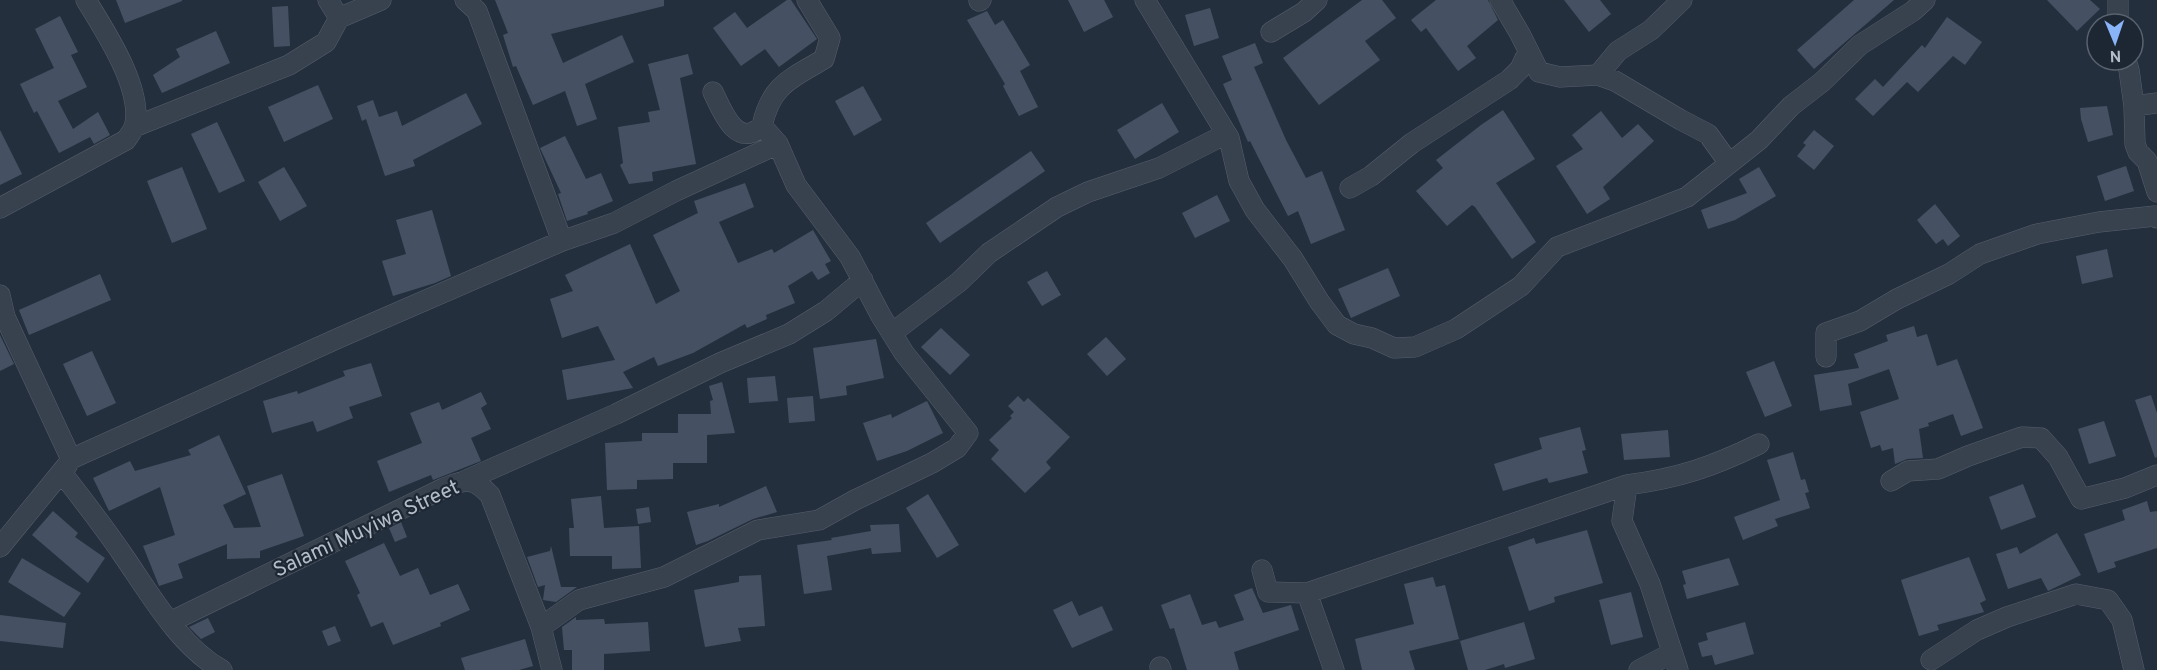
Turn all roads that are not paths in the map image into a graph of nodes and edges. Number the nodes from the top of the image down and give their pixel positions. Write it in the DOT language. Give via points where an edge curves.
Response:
graph roads {
  1 [pos="86,0"];
  2 [pos="328,0"];
  3 [pos="381,0"];
  4 [pos="807,0"];
  5 [pos="1145,0"];
  6 [pos="1317,0"];
  7 [pos="1500,0"];
  8 [pos="1682,0"];
  9 [pos="1925,0"];
  10 [pos="478,4"];
  11 [pos="339,18"];
  12 [pos="1271,32"];
  13 [pos="1529,64"];
  14 [pos="2128,72"];
  15 [pos="1598,75"];
  16 [pos="713,92"];
  17 [pos="2157,103"];
  18 [pos="2134,106"];
  19 [pos="762,126"];
  20 [pos="134,127"];
  21 [pos="1226,134"];
  22 [pos="778,144"];
  23 [pos="1729,163"];
  24 [pos="1350,188"];
  25 [pos="2157,192"];
  26 [pos="0,208"];
  27 [pos="2156,213"];
  28 [pos="562,241"];
  29 [pos="862,280"];
  30 [pos="0,295"];
  31 [pos="892,333"];
  32 [pos="1826,357"];
  33 [pos="1759,444"];
  34 [pos="67,466"];
  35 [pos="2157,475"];
  36 [pos="464,481"];
  37 [pos="1891,481"];
  38 [pos="1627,485"];
  39 [pos="0,547"];
  40 [pos="1262,570"];
  41 [pos="1307,593"];
  42 [pos="170,622"];
  43 [pos="541,627"];
  44 [pos="1931,660"];
  45 [pos="1675,661"];
  46 [pos="222,670"];
  47 [pos="552,670"];
  48 [pos="1334,670"];
  49 [pos="1639,670"];
  50 [pos="2134,670"];
  1 -- 20 [label="street" via="119,54 130,83 136,114"];
  2 -- 11 [label="street"];
  3 -- 11 [label="street"];
  4 -- 19 [label="street" via="830,38 824,58 775,92"];
  5 -- 21 [label="street"];
  6 -- 12 [label="street"];
  7 -- 13 [label="street" via="1520,34"];
  8 -- 15 [label="street" via="1651,30 1618,51"];
  9 -- 23 [label="street" via="1860,45"];
  10 -- 28 [label="street"];
  11 -- 20 [label="street" via="326,42 289,65"];
  13 -- 15 [label="street" via="1560,77"];
  13 -- 24 [label="street"];
  14 -- 18 [label="street"];
  15 -- 23 [label="street" via="1708,134"];
  16 -- 19 [label="street" via="735,130 755,132"];
  17 -- 18 [label="street"];
  18 -- 25 [label="street" via="2135,144 2147,161"];
  19 -- 22 [label="street"];
  20 -- 26 [label="street" via="126,140"];
  21 -- 23 [label="street" via="1239,181 1255,210 1337,325 1394,348 1415,347 1456,329 1521,286 1557,247 1687,197"];
  21 -- 31 [label="street" via="1159,168 1057,207 989,253 959,282"];
  22 -- 28 [label="street" via="614,223"];
  22 -- 29 [label="street" via="796,185 838,239"];
  27 -- 32 [label="street" via="2037,234 1980,254 1860,321 1826,333"];
  28 -- 34 [label="street" via="341,337"];
  29 -- 31 [label="street"];
  29 -- 36 [label="street" via="826,311 789,334"];
  30 -- 34 [label="street" via="5,317"];
  31 -- 43 [label="street" via="968,434 957,448 819,520 758,530 664,578 579,600"];
  33 -- 38 [label="street" via="1691,474"];
  34 -- 39 [label="street"];
  34 -- 42 [label="street"];
  35 -- 37 [label="street" via="2081,500 2058,457 2041,438 2022,437 1938,469 1908,471"];
  36 -- 42 [label="street, Salami Muyiwa Street"];
  36 -- 43 [label="street, Salami Muyiwa Street" via="479,484 490,495"];
  38 -- 41 [label="street"];
  38 -- 45 [label="street" via="1622,521 1650,584"];
  40 -- 41 [label="street" via="1268,592"];
  41 -- 48 [label="street"];
  42 -- 46 [label="street" via="209,663"];
  43 -- 47 [label="street, Salami Muyiwa Street"];
  44 -- 50 [label="street" via="1977,630 2076,594 2108,600 2122,620"];
  45 -- 49 [label="street"];
}
